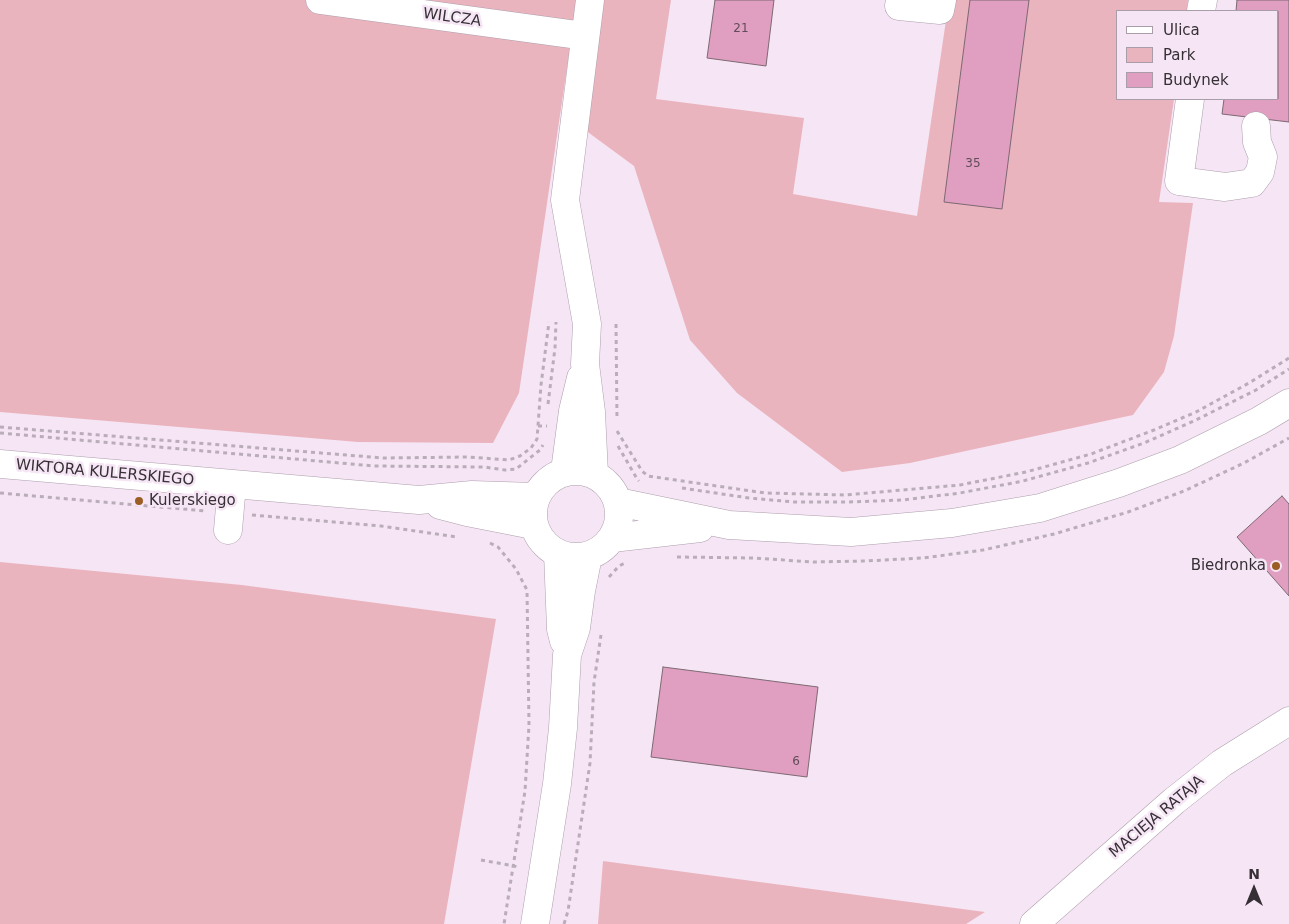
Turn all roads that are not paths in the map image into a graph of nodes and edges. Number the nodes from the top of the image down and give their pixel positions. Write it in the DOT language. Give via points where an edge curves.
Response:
graph roads {
  1 [pos="320,0"];
  2 [pos="590,0"];
  3 [pos="900,0"];
  4 [pos="942,0"];
  5 [pos="585,36"];
  6 [pos="1190,100"];
  7 [pos="1256,126"];
  8 [pos="1289,403"];
  9 [pos="572,431"];
  10 [pos="0,464"];
  11 [pos="565,471"];
  12 [pos="594,474"];
  13 [pos="232,484"];
  14 [pos="535,497"];
  15 [pos="419,500"];
  16 [pos="618,502"];
  17 [pos="533,525"];
  18 [pos="729,525"];
  19 [pos="228,530"];
  20 [pos="612,538"];
  21 [pos="558,553"];
  22 [pos="588,556"];
  23 [pos="567,655"];
  24 [pos="1289,721"];
  25 [pos="535,924"];
  26 [pos="1034,924"];
  1 -- 5 [label="street, WILCZA"];
  2 -- 5 [label="street"];
  3 -- 4 [label="street" via="899,6 940,10"];
  5 -- 9 [label="street" via="565,200 587,324 585,364 572,410"];
  6 -- 7 [label="street" via="1179,181 1225,187 1252,183 1260,172 1263,157"];
  8 -- 18 [label="street" via="1180,460 1040,508 952,523 851,532"];
  9 -- 11 [label="street"];
  9 -- 12 [label="street"];
  10 -- 13 [label="street, WIKTORA KULERSKIEGO"];
  11 -- 12 [label="street"];
  11 -- 14 [label="street" via="552,477"];
  12 -- 16 [label="street" via="606,482"];
  13 -- 15 [label="street, WIKTORA KULERSKIEGO"];
  13 -- 19 [label="street"];
  14 -- 15 [label="street, WIKTORA KULERSKIEGO" via="472,495"];
  14 -- 17 [label="street"];
  15 -- 17 [label="street, WIKTORA KULERSKIEGO"];
  16 -- 18 [label="street"];
  16 -- 20 [label="street" via="618,524"];
  17 -- 21 [label="street" via="539,537"];
  18 -- 20 [label="street"];
  20 -- 22 [label="street" via="602,549"];
  21 -- 22 [label="street" via="573,558"];
  21 -- 23 [label="street" via="561,629"];
  22 -- 23 [label="street" via="576,628"];
  23 -- 25 [label="street" via="557,784"];
  24 -- 26 [label="street, MACIEJA RATAJA" via="1222,763 1174,801"];
}
